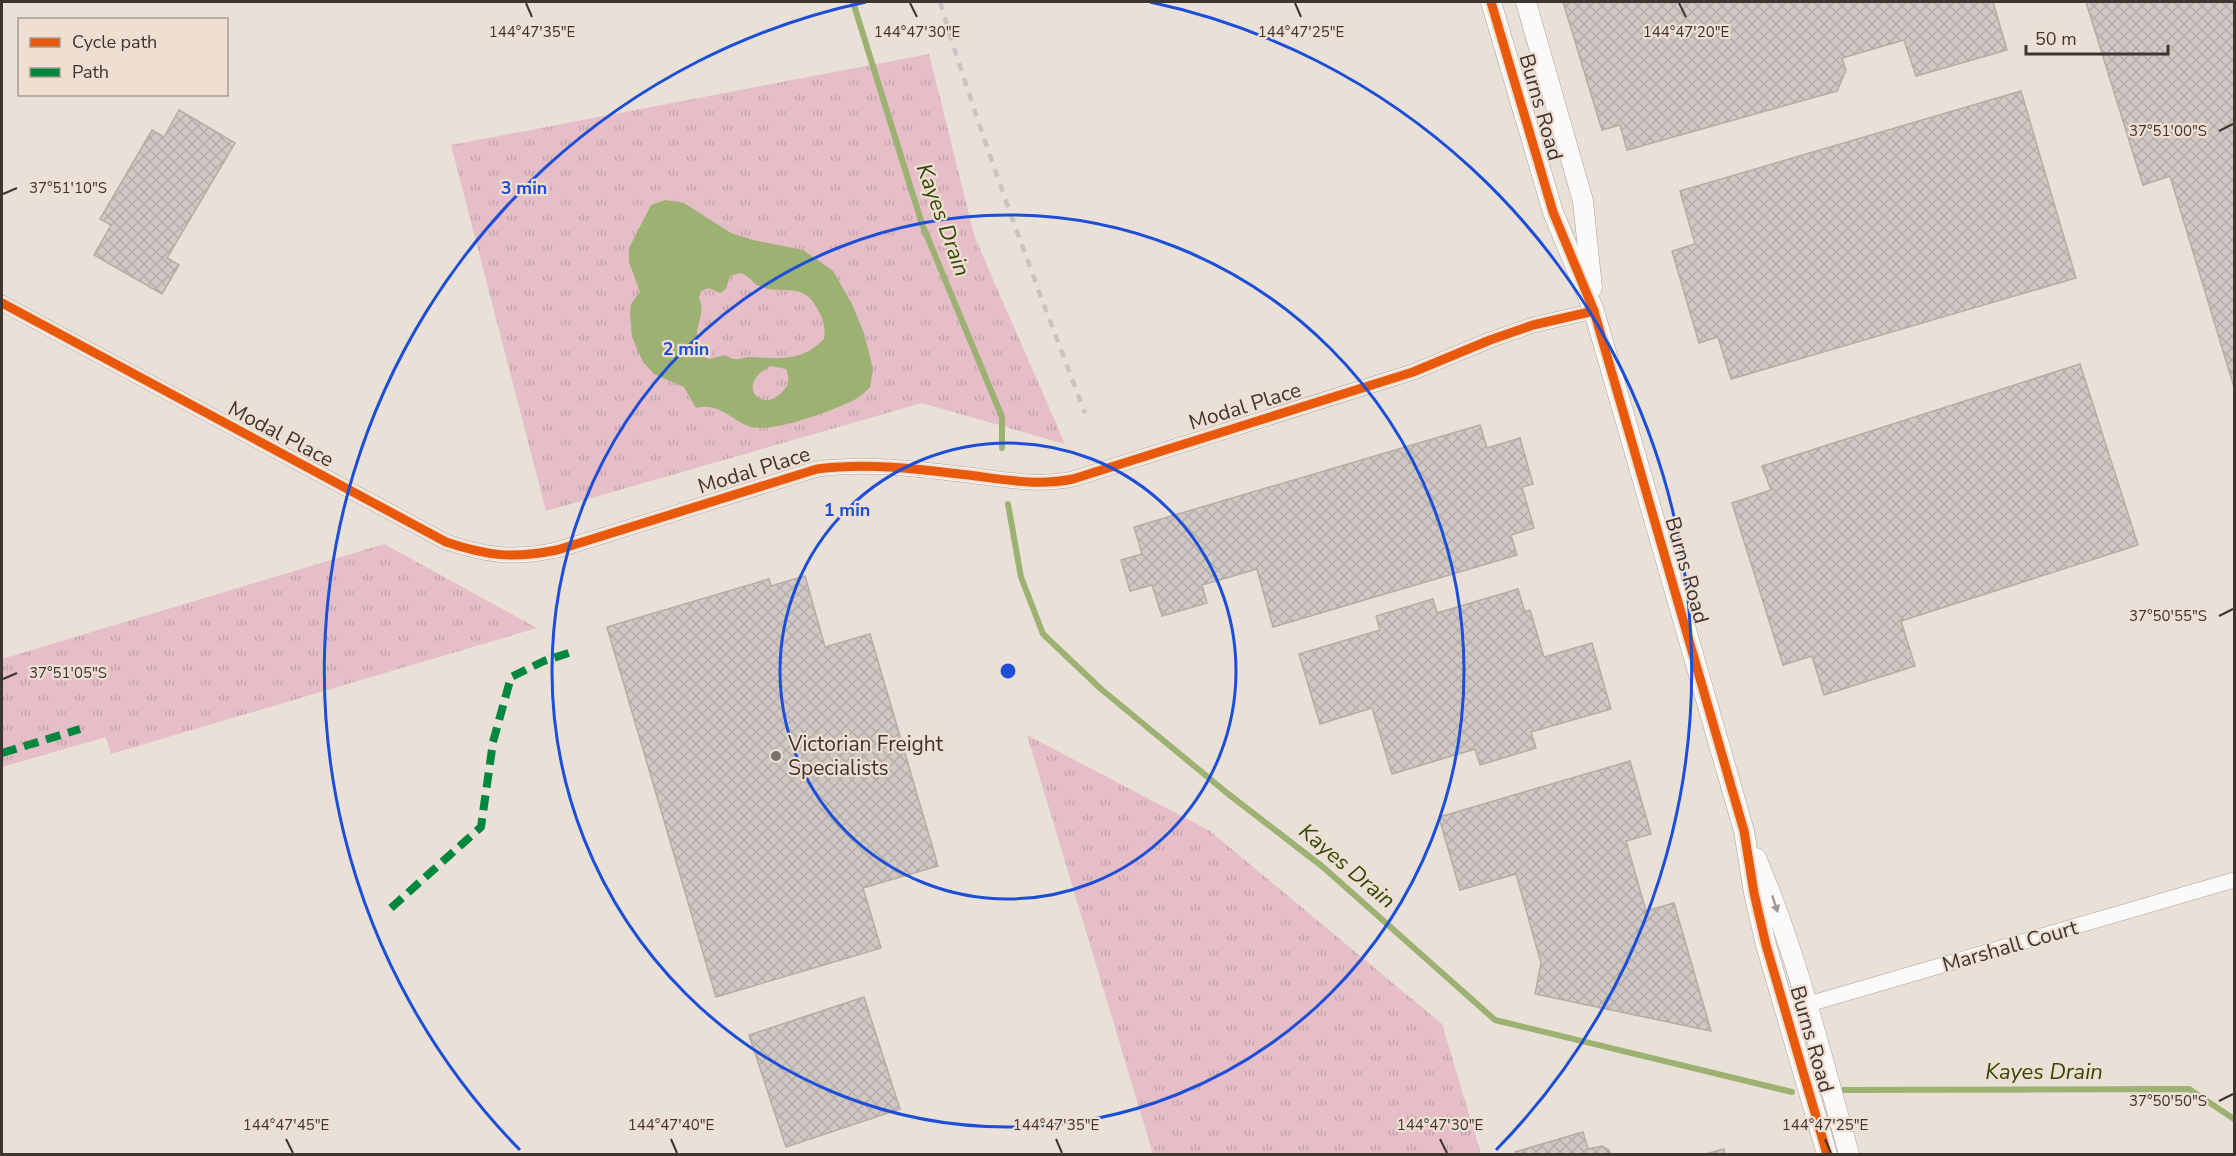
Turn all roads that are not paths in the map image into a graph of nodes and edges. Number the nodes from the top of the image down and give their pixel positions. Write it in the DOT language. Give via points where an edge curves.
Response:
graph roads {
  1 [pos="1491,2"];
  2 [pos="1526,2"];
  3 [pos="2,303"];
  4 [pos="1594,311"];
  5 [pos="1744,831"];
  6 [pos="2235,880"];
  7 [pos="1807,1006"];
  8 [pos="1785,1011"];
  9 [pos="1827,1155"];
  10 [pos="1849,1155"];
  1 -- 4 [label="street, Burns Road" via="1553,212"];
  2 -- 4 [label="street, Burns Road" via="1583,201"];
  3 -- 4 [label="street, Modal Place" via="446,542 504,556 557,550 817,469 861,464 1022,482 1056,482 1413,372 1533,325"];
  4 -- 5 [label="street, Burns Road"];
  5 -- 7 [label="street, Burns Road, one-way" via="1770,892"];
  5 -- 8 [label="street, Burns Road" via="1754,893"];
  6 -- 7 [label="street, Marshall Court"];
  7 -- 8 [label="street, Marshall Court"];
  7 -- 10 [label="street, Burns Road"];
  8 -- 9 [label="street, Burns Road"];
}
